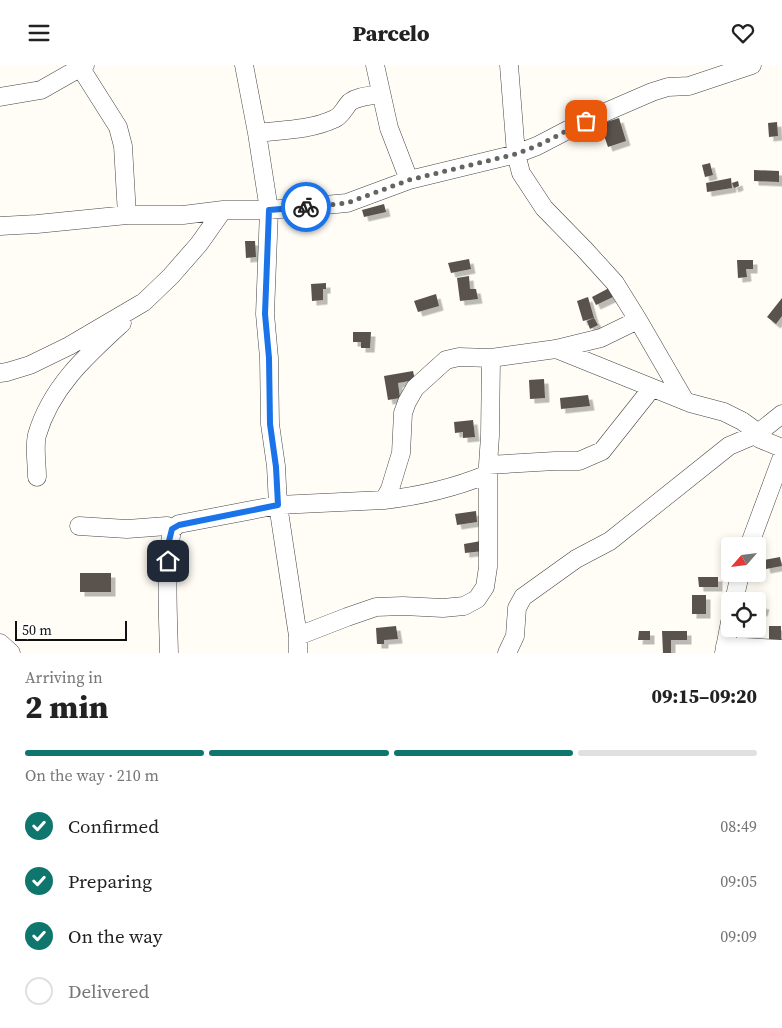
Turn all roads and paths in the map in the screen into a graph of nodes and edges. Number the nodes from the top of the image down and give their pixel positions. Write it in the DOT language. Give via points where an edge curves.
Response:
graph roads {
  1 [pos="244,65"];
  2 [pos="375,65"];
  3 [pos="509,65"];
  4 [pos="752,65"];
  5 [pos="82,66"];
  6 [pos="380,94"];
  7 [pos="0,97"];
  8 [pos="257,133"];
  9 [pos="516,154"];
  10 [pos="409,180"];
  11 [pos="223,210"];
  12 [pos="269,210"];
  13 [pos="126,215"];
  14 [pos="0,226"];
  15 [pos="144,301"];
  16 [pos="638,320"];
  17 [pos="556,349"];
  18 [pos="491,358"];
  19 [pos="0,373"];
  20 [pos="652,388"];
  21 [pos="685,401"];
  22 [pos="782,414"];
  23 [pos="757,435"];
  24 [pos="782,448"];
  25 [pos="782,457"];
  26 [pos="488,470"];
  27 [pos="38,477"];
  28 [pos="384,500"];
  29 [pos="278,505"];
  30 [pos="79,526"];
  31 [pos="172,529"];
  32 [pos="752,537"];
  33 [pos="0,643"];
  34 [pos="298,645"];
  35 [pos="724,649"];
  36 [pos="782,649"];
  37 [pos="11,653"];
  38 [pos="169,653"];
  39 [pos="507,653"];
  1 -- 8 [label="street"];
  2 -- 6 [label="street"];
  3 -- 9 [label="street"];
  4 -- 9 [label="street" via="689,86 652,91"];
  5 -- 7 [label="street" via="41,90"];
  5 -- 13 [label="street" via="118,127 123,146"];
  6 -- 8 [label="street" via="357,98 339,117 327,122"];
  6 -- 10 [label="street"];
  8 -- 12 [label="street"];
  9 -- 10 [label="street"];
  9 -- 16 [label="street" via="521,173 535,196 615,283"];
  10 -- 12 [label="street" via="347,203"];
  11 -- 12 [label="street"];
  11 -- 13 [label="street" via="183,215"];
  11 -- 15 [label="street" via="199,244"];
  12 -- 29 [label="street" via="265,314"];
  13 -- 14 [label="street"];
  15 -- 19 [label="street" via="68,346 30,365"];
  15 -- 27 [label="street" via="76,366 53,399 37,436"];
  16 -- 17 [label="street" via="601,338"];
  16 -- 21 [label="street"];
  17 -- 18 [label="street"];
  17 -- 20 [label="street"];
  18 -- 26 [label="street"];
  18 -- 28 [label="street" via="446,360 415,387 403,413 401,453"];
  20 -- 21 [label="street"];
  20 -- 26 [label="street" via="602,451 591,457"];
  21 -- 23 [label="street" via="742,421"];
  22 -- 23 [label="street"];
  23 -- 24 [label="street"];
  23 -- 39 [label="street" via="729,446 617,536 576,559 523,597 517,608 515,636"];
  25 -- 32 [label="street"];
  26 -- 28 [label="street" via="453,487"];
  26 -- 34 [label="street" via="488,567 485,587 477,599 464,606 443,608 376,607 346,617"];
  28 -- 29 [label="street"];
  29 -- 31 [label="street"];
  29 -- 34 [label="street"];
  30 -- 31 [label="street" via="127,529 168,526"];
  31 -- 38 [label="street" via="168,545"];
  33 -- 37 [label="street"];
  35 -- 36 [label="street"];
}
